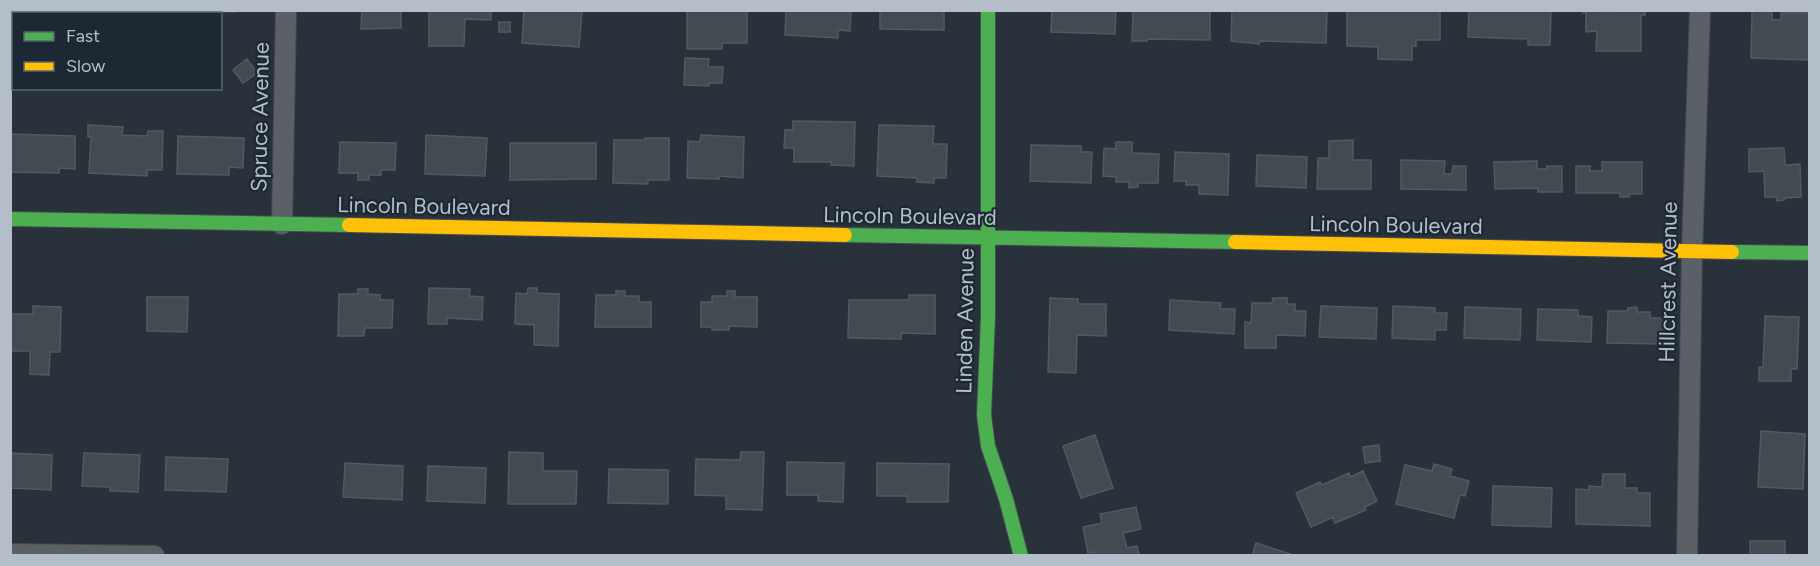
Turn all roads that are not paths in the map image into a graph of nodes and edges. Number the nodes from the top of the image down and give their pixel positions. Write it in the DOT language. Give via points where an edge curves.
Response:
graph roads {
  1 [pos="286,10"];
  2 [pos="988,10"];
  3 [pos="1700,10"];
  4 [pos="10,219"];
  5 [pos="282,224"];
  6 [pos="987,238"];
  7 [pos="1692,252"];
  8 [pos="1809,253"];
  9 [pos="10,554"];
  10 [pos="135,555"];
  11 [pos="154,555"];
  12 [pos="1021,555"];
  13 [pos="1687,555"];
  1 -- 5 [label="street, Spruce Avenue"];
  2 -- 6 [label="street, Linden Avenue"];
  3 -- 7 [label="street, Hillcrest Avenue"];
  4 -- 5 [label="street, Lincoln Boulevard"];
  5 -- 6 [label="street, Lincoln Boulevard"];
  6 -- 7 [label="street, Lincoln Boulevard"];
  6 -- 12 [label="street, Linden Avenue" via="984,415 988,446"];
  7 -- 8 [label="street, Lincoln Boulevard"];
  7 -- 13 [label="street, Hillcrest Avenue"];
  9 -- 10 [label="street"];
  10 -- 11 [label="street"];
}
